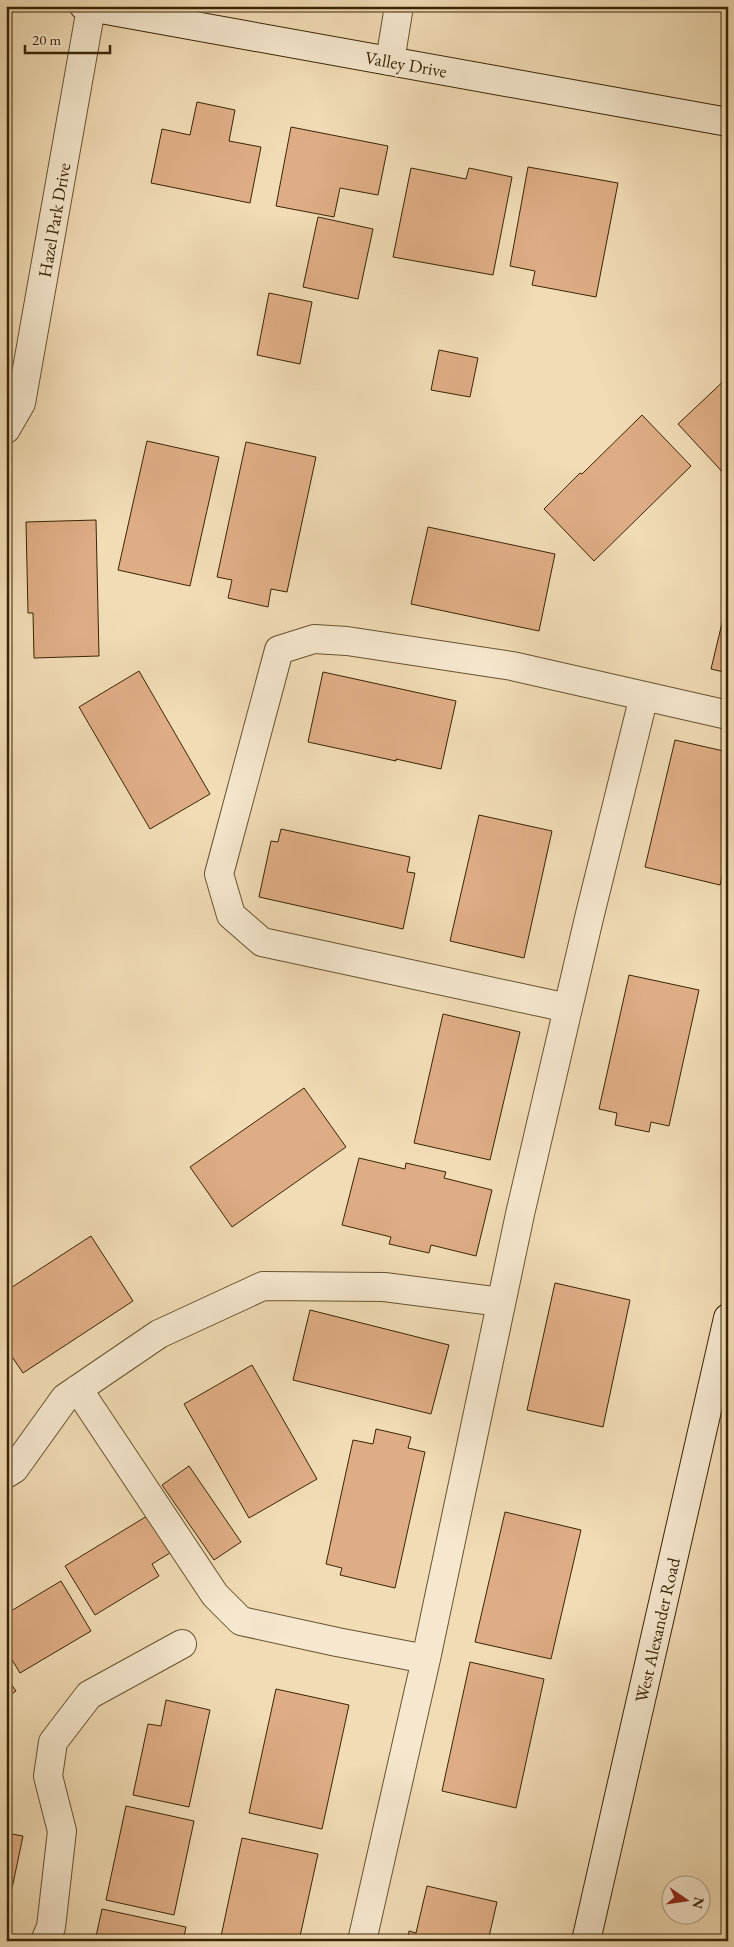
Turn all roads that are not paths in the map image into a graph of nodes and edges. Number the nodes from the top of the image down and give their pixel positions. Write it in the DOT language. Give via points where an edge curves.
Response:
graph roads {
  1 [pos="399,6"];
  2 [pos="87,7"];
  3 [pos="390,61"];
  4 [pos="728,122"];
  5 [pos="6,429"];
  6 [pos="644,696"];
  7 [pos="728,715"];
  8 [pos="568,1008"];
  9 [pos="501,1302"];
  10 [pos="728,1318"];
  11 [pos="78,1389"];
  12 [pos="6,1474"];
  13 [pos="182,1644"];
  14 [pos="426,1659"];
  15 [pos="45,1941"];
  16 [pos="362,1941"];
  17 [pos="586,1941"];
  1 -- 3 [label="street"];
  2 -- 3 [label="street, Valley Drive"];
  2 -- 5 [label="street, Hazel Park Drive" via="21,403"];
  3 -- 4 [label="street, Valley Drive"];
  6 -- 7 [label="street"];
  6 -- 8 [label="street"];
  6 -- 8 [label="street" via="512,666 347,641 314,639 279,650 220,874 232,914 262,942"];
  8 -- 9 [label="street"];
  9 -- 11 [label="street" via="384,1287 263,1286 159,1334"];
  9 -- 14 [label="street"];
  10 -- 17 [label="street, West Alexander Road"];
  11 -- 12 [label="street" via="65,1398 14,1468"];
  11 -- 14 [label="street" via="216,1595 242,1621"];
  13 -- 15 [label="street" via="89,1694 53,1742 48,1776 62,1831 52,1926"];
  14 -- 16 [label="street"];
}
